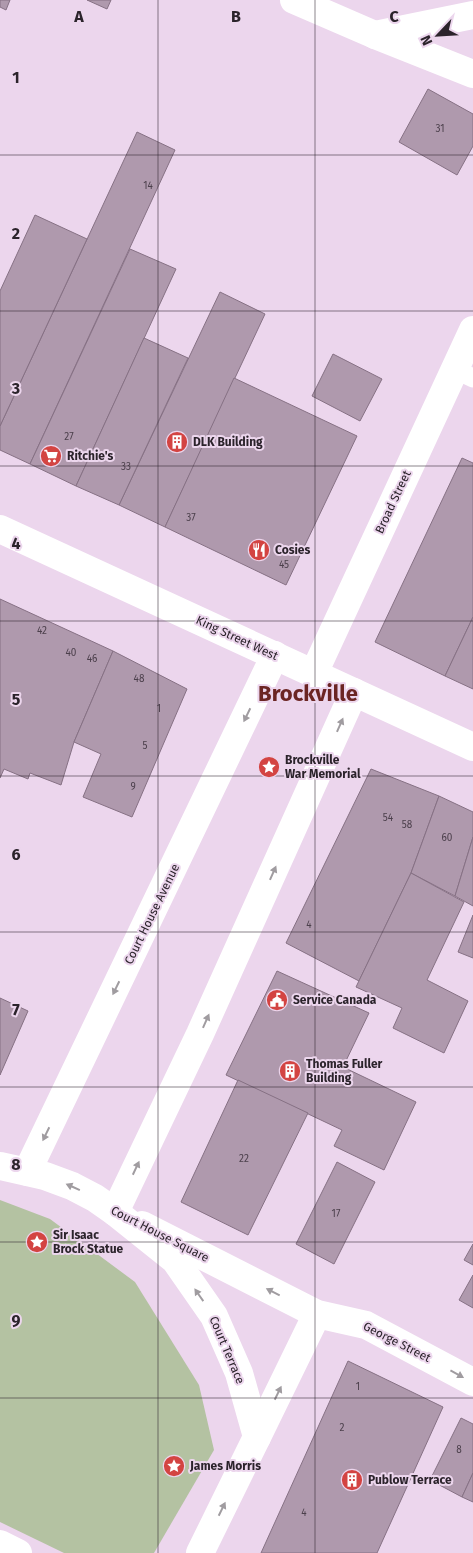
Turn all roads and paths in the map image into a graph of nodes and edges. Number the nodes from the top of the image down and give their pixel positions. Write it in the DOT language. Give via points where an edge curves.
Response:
graph roads {
  1 [pos="294,0"];
  2 [pos="473,15"];
  3 [pos="375,35"];
  4 [pos="473,74"];
  5 [pos="473,330"];
  6 [pos="464,373"];
  7 [pos="0,529"];
  8 [pos="276,656"];
  9 [pos="314,673"];
  10 [pos="354,692"];
  11 [pos="473,747"];
  12 [pos="0,1166"];
  13 [pos="27,1172"];
  14 [pos="115,1212"];
  15 [pos="317,1314"];
  16 [pos="473,1382"];
  17 [pos="257,1437"];
  18 [pos="0,1544"];
  19 [pos="18,1553"];
  20 [pos="200,1553"];
  1 -- 3 [label="main road"];
  2 -- 3 [label="main road"];
  3 -- 4 [label="main road"];
  5 -- 6 [label="main road, Broad Street"];
  6 -- 9 [label="main road, Broad Street"];
  7 -- 8 [label="main road, King Street West"];
  8 -- 9 [label="main road, King Street West"];
  8 -- 13 [label="main road, Court House Avenue, one-way"];
  9 -- 10 [label="main road, King Street West"];
  10 -- 11 [label="main road, King Street West"];
  14 -- 10 [label="main road, one-way" via="204,1025"];
  12 -- 13 [label="main road, Court House Square"];
  14 -- 13 [label="main road, Court House Square, one-way" via="72,1186"];
  15 -- 14 [label="main road, Court House Square, one-way"];
  17 -- 14 [label="main road, Court Terrace, one-way" via="239,1373 214,1316 175,1260"];
  15 -- 16 [label="main road, George Street, one-way" via="366,1324"];
  17 -- 15 [label="main road, one-way"];
  20 -- 17 [label="main road, one-way"];
  18 -- 19 [label="main road"];
}
